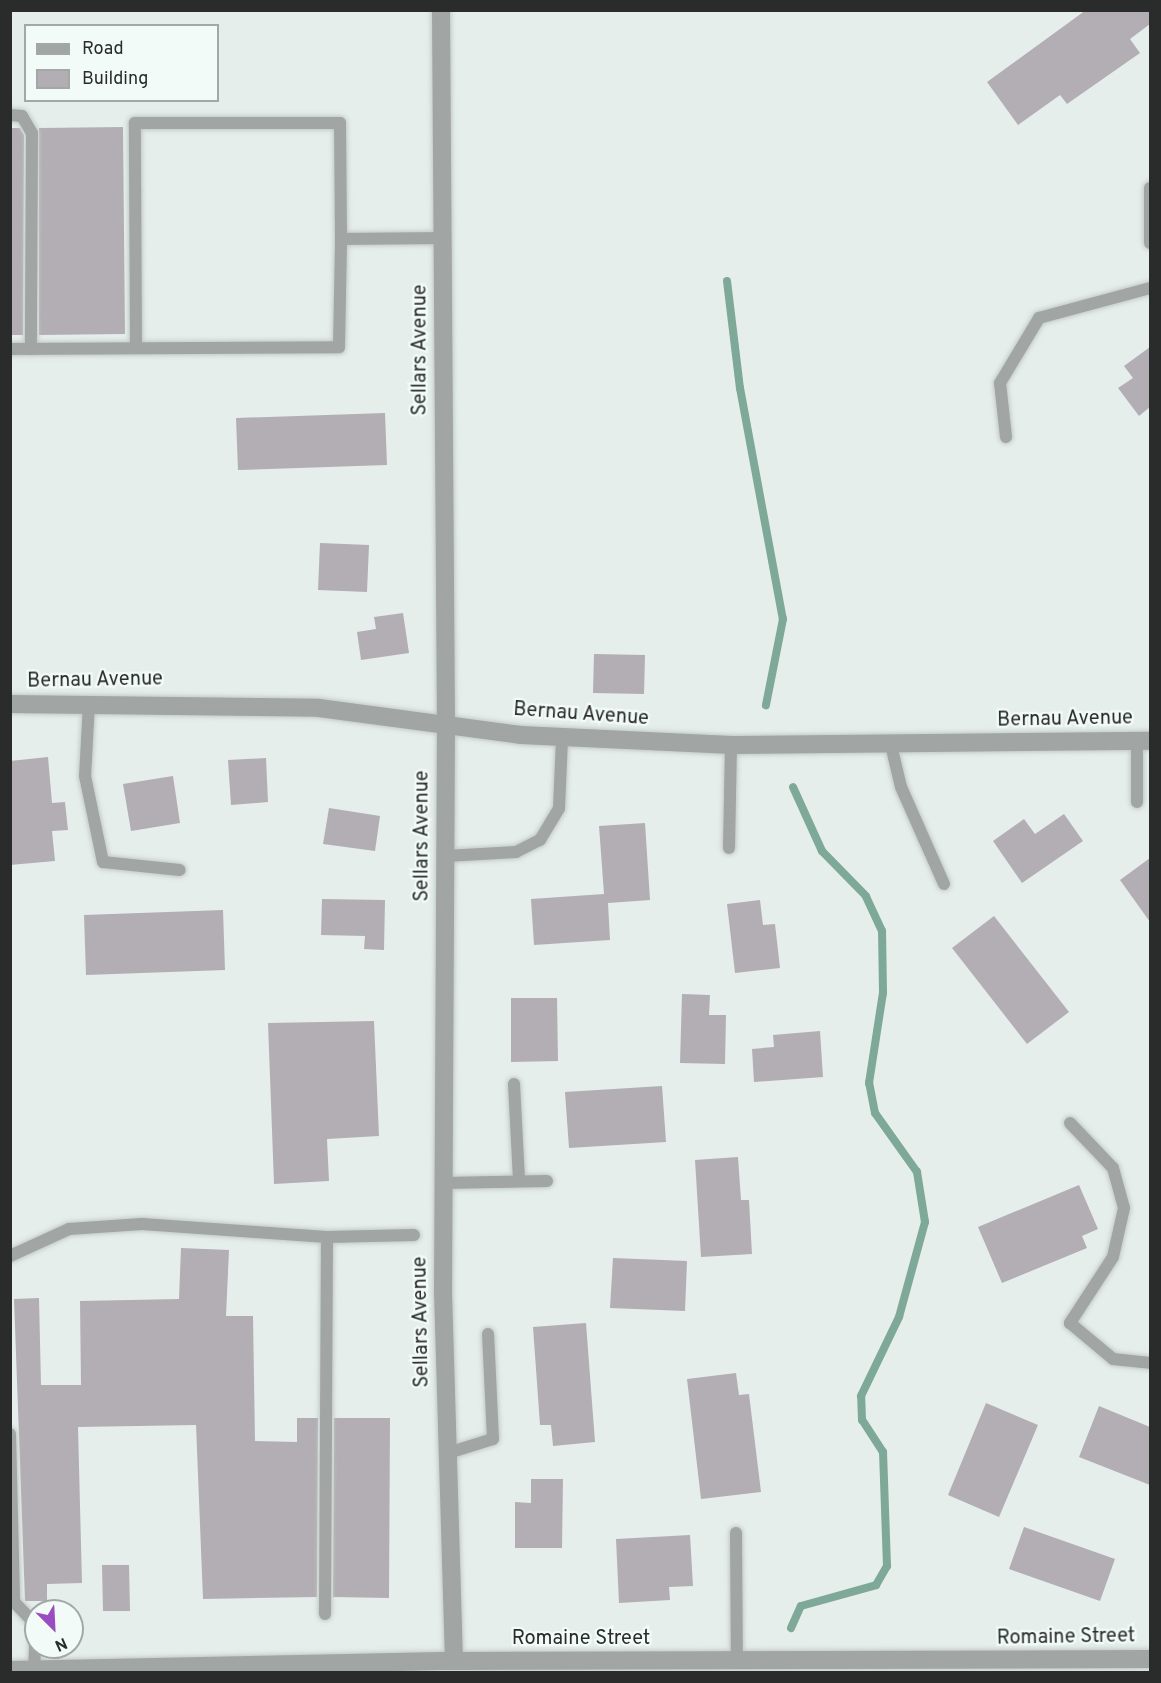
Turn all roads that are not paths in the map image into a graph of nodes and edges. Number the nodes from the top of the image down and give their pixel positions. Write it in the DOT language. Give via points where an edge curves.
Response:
graph roads {
  1 [pos="441,10"];
  2 [pos="10,115"];
  3 [pos="1150,188"];
  4 [pos="442,238"];
  5 [pos="341,240"];
  6 [pos="1150,243"];
  7 [pos="1150,288"];
  8 [pos="136,348"];
  9 [pos="10,349"];
  10 [pos="31,349"];
  11 [pos="1006,437"];
  12 [pos="89,703"];
  13 [pos="10,704"];
  14 [pos="446,723"];
  15 [pos="562,738"];
  16 [pos="1144,741"];
  17 [pos="731,745"];
  18 [pos="891,745"];
  19 [pos="1137,802"];
  20 [pos="729,848"];
  21 [pos="446,856"];
  22 [pos="180,870"];
  23 [pos="944,884"];
  24 [pos="514,1084"];
  25 [pos="1070,1123"];
  26 [pos="547,1180"];
  27 [pos="519,1181"];
  28 [pos="444,1183"];
  29 [pos="414,1235"];
  30 [pos="327,1237"];
  31 [pos="10,1257"];
  32 [pos="488,1334"];
  33 [pos="1150,1363"];
  34 [pos="10,1434"];
  35 [pos="448,1453"];
  36 [pos="736,1533"];
  37 [pos="325,1614"];
  38 [pos="1150,1659"];
  39 [pos="454,1661"];
  40 [pos="737,1663"];
  41 [pos="917,1668"];
  42 [pos="10,1670"];
  43 [pos="34,1670"];
  44 [pos="333,1670"];
  1 -- 4 [label="street, Sellars Avenue"];
  2 -- 10 [label="lane" via="22,116 32,133"];
  3 -- 6 [label="lane"];
  4 -- 5 [label="lane"];
  4 -- 14 [label="street, Sellars Avenue"];
  5 -- 8 [label="lane" via="339,346"];
  5 -- 8 [label="lane" via="340,123 135,123"];
  7 -- 11 [label="lane" via="1039,318 1000,383"];
  8 -- 10 [label="lane"];
  9 -- 10 [label="lane"];
  12 -- 13 [label="street, Bernau Avenue"];
  12 -- 14 [label="street, Bernau Avenue" via="319,708"];
  12 -- 22 [label="lane" via="85,776 103,862"];
  14 -- 15 [label="street, Bernau Avenue"];
  14 -- 21 [label="street, Sellars Avenue"];
  15 -- 17 [label="street, Bernau Avenue"];
  15 -- 21 [label="lane" via="559,808 540,840 516,852"];
  16 -- 18 [label="street, Bernau Avenue"];
  16 -- 19 [label="lane"];
  17 -- 18 [label="street, Bernau Avenue"];
  17 -- 20 [label="lane"];
  18 -- 23 [label="lane" via="901,787"];
  21 -- 28 [label="street, Sellars Avenue"];
  24 -- 27 [label="lane"];
  25 -- 33 [label="lane" via="1113,1168 1124,1208 1113,1257 1070,1323 1113,1359"];
  26 -- 27 [label="lane"];
  27 -- 28 [label="lane"];
  28 -- 35 [label="street, Sellars Avenue"];
  29 -- 30 [label="lane"];
  30 -- 31 [label="lane" via="142,1224 69,1229"];
  30 -- 37 [label="lane"];
  32 -- 35 [label="lane" via="493,1439"];
  34 -- 43 [label="lane" via="14,1602 36,1625"];
  35 -- 39 [label="street, Sellars Avenue"];
  36 -- 40 [label="lane"];
  38 -- 41 [label="street, Romaine Street"];
  39 -- 40 [label="street, Romaine Street"];
  39 -- 44 [label="street, Romaine Street"];
  40 -- 41 [label="street, Romaine Street"];
  42 -- 43 [label="street, Romaine Street"];
  43 -- 44 [label="street, Romaine Street"];
}
